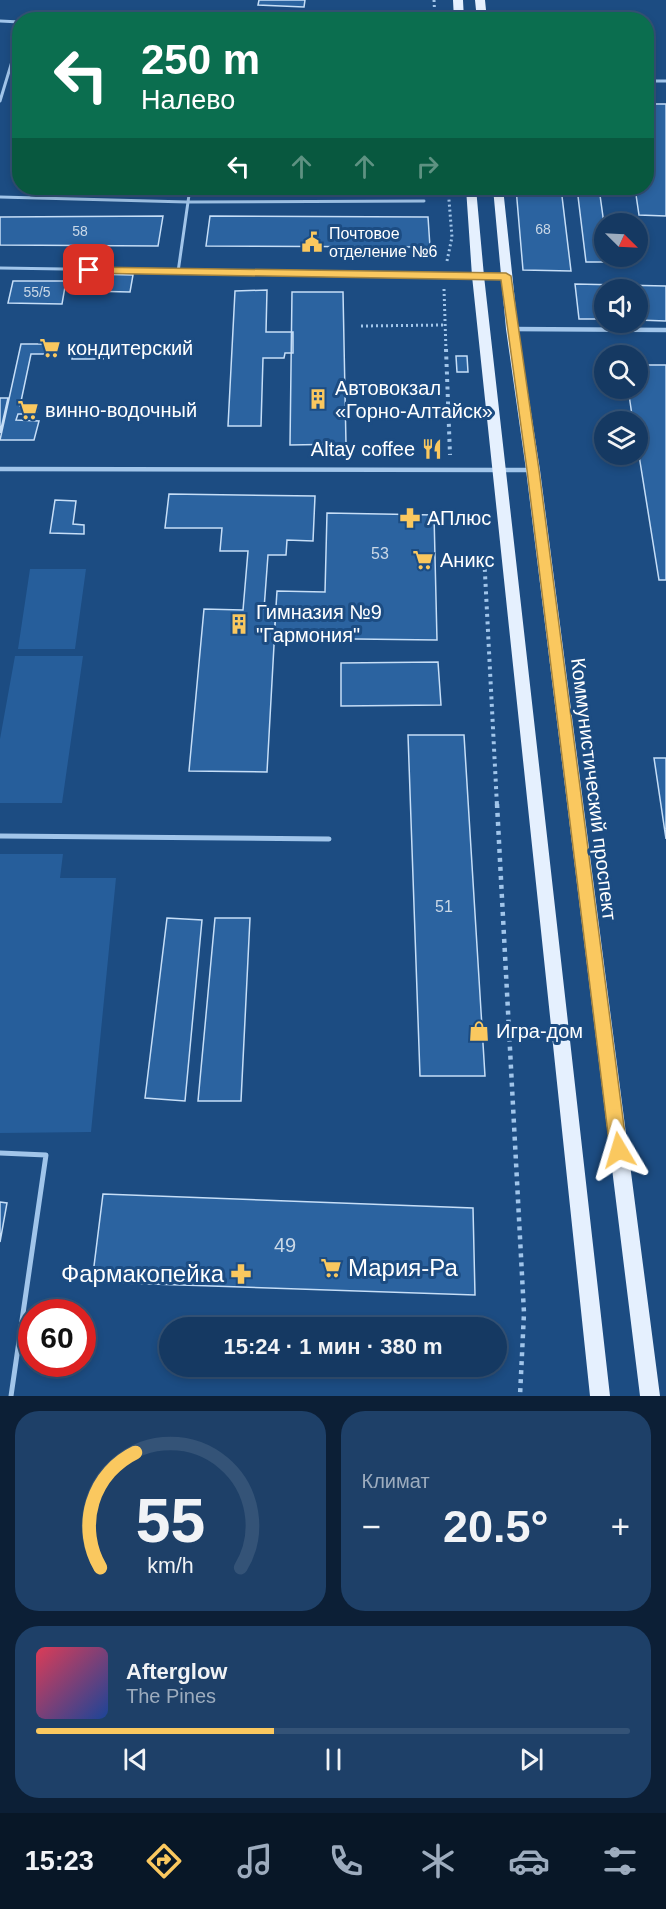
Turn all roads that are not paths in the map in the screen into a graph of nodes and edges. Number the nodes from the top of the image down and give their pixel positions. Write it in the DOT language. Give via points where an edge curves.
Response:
graph roads {
  1 [pos="12,59"];
  2 [pos="0,101"];
  3 [pos="188,195"];
  4 [pos="472,195"];
  5 [pos="499,195"];
  6 [pos="0,197"];
  7 [pos="424,201"];
  8 [pos="187,202"];
  9 [pos="0,268"];
  10 [pos="178,272"];
  11 [pos="478,276"];
  12 [pos="506,276"];
  13 [pos="512,329"];
  14 [pos="666,330"];
  15 [pos="0,469"];
  16 [pos="500,470"];
  17 [pos="533,470"];
  18 [pos="0,836"];
  19 [pos="329,839"];
  20 [pos="0,1153"];
  21 [pos="11,1396"];
  22 [pos="600,1396"];
  23 [pos="650,1396"];
  1 -- 2 [label="lane"];
  3 -- 8 [label="lane"];
  4 -- 11 [label="main road"];
  5 -- 12 [label="main road, Коммунистический проспект"];
  6 -- 8 [label="lane"];
  7 -- 8 [label="lane"];
  8 -- 10 [label="lane"];
  9 -- 10 [label="lane"];
  10 -- 11 [label="lane"];
  11 -- 12 [label="lane"];
  11 -- 16 [label="main road"];
  12 -- 13 [label="main road, Коммунистический проспект"];
  13 -- 14 [label="street"];
  13 -- 17 [label="main road, Коммунистический проспект"];
  15 -- 16 [label="lane"];
  16 -- 17 [label="lane"];
  16 -- 22 [label="main road"];
  17 -- 23 [label="main road, Коммунистический проспект"];
  18 -- 19 [label="lane"];
  20 -- 21 [label="lane" via="46,1155"];
}
